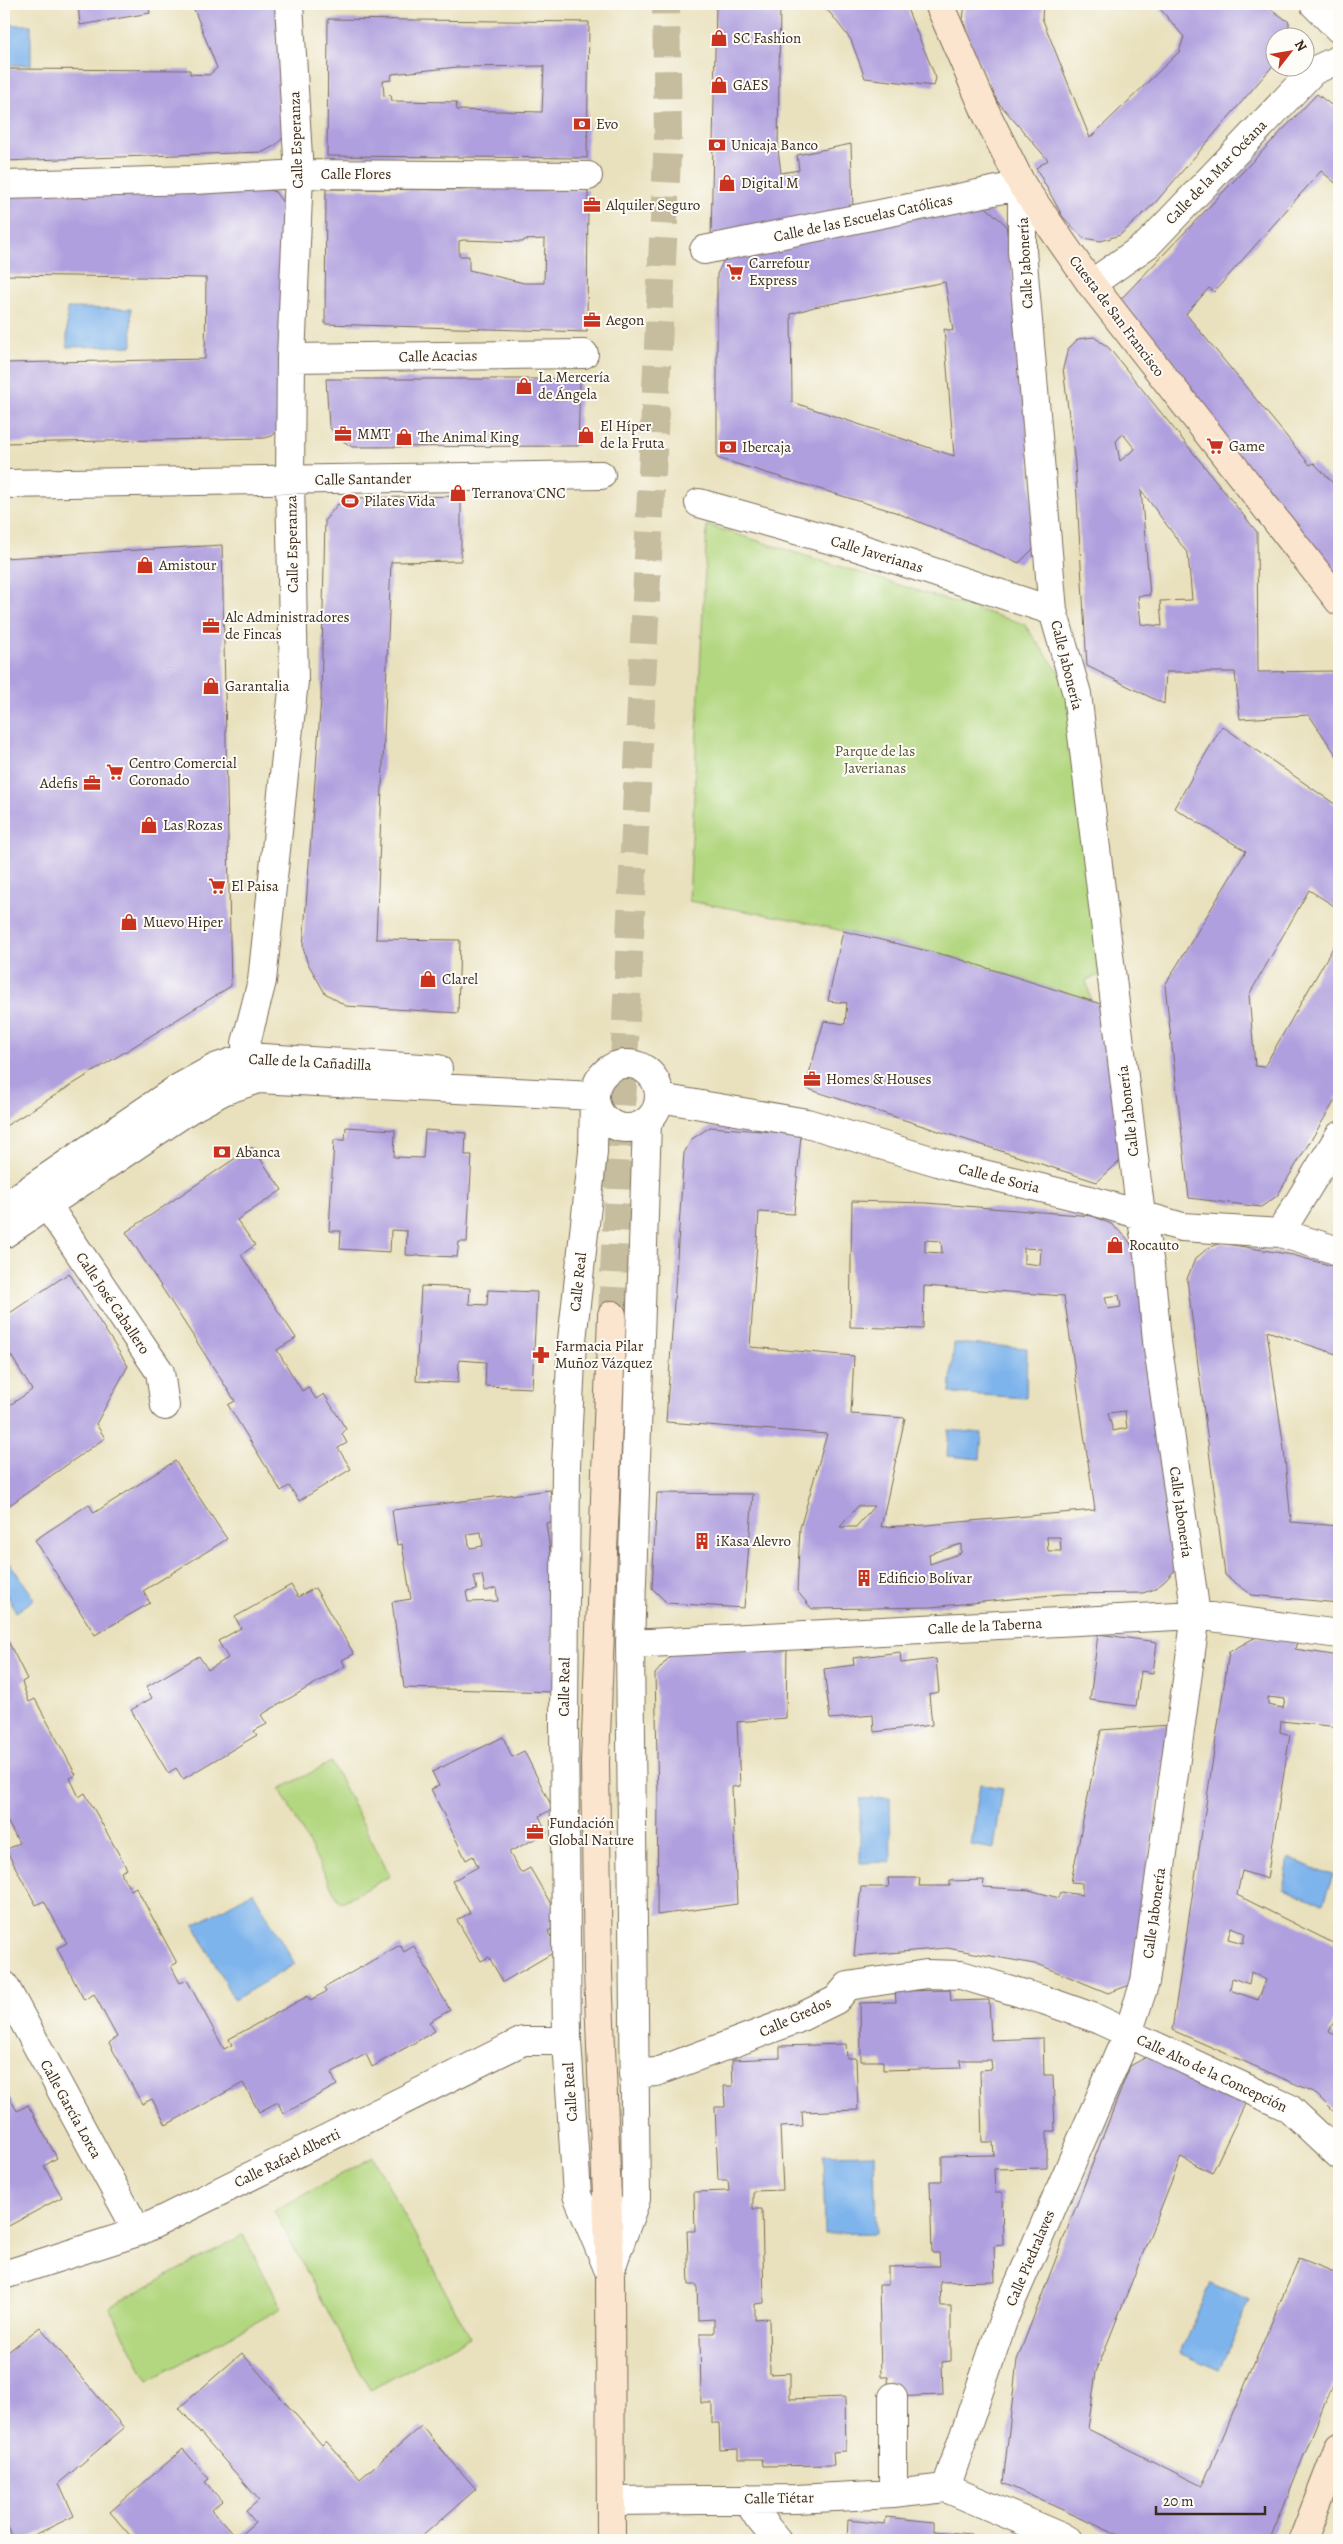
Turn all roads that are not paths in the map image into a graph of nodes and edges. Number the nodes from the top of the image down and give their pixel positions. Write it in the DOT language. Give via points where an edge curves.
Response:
graph roads {
  1 [pos="289,4"];
  2 [pos="939,4"];
  3 [pos="1314,4"];
  4 [pos="1339,30"];
  5 [pos="1339,60"];
  6 [pos="299,174"];
  7 [pos="588,176"];
  8 [pos="4,185"];
  9 [pos="1022,185"];
  10 [pos="715,248"];
  11 [pos="1092,284"];
  12 [pos="584,354"];
  13 [pos="291,358"];
  14 [pos="602,474"];
  15 [pos="290,480"];
  16 [pos="4,484"];
  17 [pos="699,503"];
  18 [pos="1339,601"];
  19 [pos="1053,611"];
  20 [pos="252,1068"];
  21 [pos="597,1087"];
  22 [pos="660,1098"];
  23 [pos="647,1122"];
  24 [pos="1339,1136"];
  25 [pos="47,1205"];
  26 [pos="4,1207"];
  27 [pos="1141,1215"];
  28 [pos="1280,1233"];
  29 [pos="4,1234"];
  30 [pos="1339,1251"];
  31 [pos="612,1315"];
  32 [pos="165,1406"];
  33 [pos="1196,1615"];
  34 [pos="1339,1634"];
  35 [pos="630,1644"];
  36 [pos="4,1986"];
  37 [pos="1128,2033"];
  38 [pos="567,2041"];
  39 [pos="633,2074"];
  40 [pos="1339,2155"];
  41 [pos="138,2232"];
  42 [pos="610,2272"];
  43 [pos="4,2275"];
  44 [pos="894,2396"];
  45 [pos="1339,2447"];
  46 [pos="946,2488"];
  47 [pos="893,2494"];
  48 [pos="747,2498"];
  49 [pos="611,2501"];
  50 [pos="611,2540"];
  51 [pos="777,2540"];
  52 [pos="1068,2540"];
  53 [pos="1303,2540"];
  1 -- 6 [label="street, Calle Esperanza"];
  2 -- 9 [label="street, Cuesta de San Francisco" via="988,117"];
  3 -- 4 [label="street"];
  5 -- 11 [label="street, Calle de la Mar Océana" via="1313,71 1148,244"];
  6 -- 7 [label="street, Calle Flores"];
  6 -- 8 [label="street, Calle Flores"];
  6 -- 13 [label="street, Calle Esperanza"];
  9 -- 10 [label="street, Calle de las Escuelas Católicas"];
  9 -- 11 [label="street, Cuesta de San Francisco"];
  9 -- 19 [label="street, Calle Jabonería" via="1022,251"];
  11 -- 18 [label="street, Cuesta de San Francisco"];
  12 -- 13 [label="street, Calle Acacias"];
  13 -- 15 [label="street, Calle Esperanza"];
  14 -- 15 [label="street, Calle Santander"];
  15 -- 16 [label="street, Calle Santander"];
  15 -- 20 [label="street, Calle Esperanza" via="294,681 262,981 246,1044"];
  17 -- 19 [label="street, Calle Javerianas" via="857,547"];
  19 -- 27 [label="street, Calle Jabonería" via="1077,694"];
  20 -- 21 [label="street, Calle de la Cañadilla"];
  20 -- 25 [label="street, Calle de la Cañadilla" via="223,1091 190,1108"];
  20 -- 26 [label="street, Calle de la Cañadilla" via="215,1068 177,1089"];
  21 -- 22 [label="street" via="628,1053 636,1064 653,1076"];
  21 -- 23 [label="street" via="601,1115 617,1127 627,1128"];
  21 -- 38 [label="street, Calle Real" via="572,1340 566,1466"];
  22 -- 23 [label="street"];
  22 -- 27 [label="street, Calle de Soria" via="807,1123 951,1166"];
  23 -- 35 [label="street, Calle Real"];
  24 -- 28 [label="street"];
  25 -- 29 [label="street, Calle de la Cañadilla"];
  25 -- 32 [label="street, Calle José Caballero" via="160,1372"];
  27 -- 28 [label="street, Calle de Soria" via="1182,1227"];
  27 -- 33 [label="street, Calle Jabonería"];
  28 -- 30 [label="street, Calle de Soria"];
  31 -- 42 [label="street, Calle Real" via="595,1762 598,1972"];
  33 -- 34 [label="street, Calle de la Taberna"];
  33 -- 35 [label="street, Calle de la Taberna"];
  33 -- 37 [label="street, Calle Jabonería" via="1144,1982"];
  35 -- 39 [label="street, Calle Real"];
  36 -- 41 [label="street, Calle García Lorca"];
  37 -- 39 [label="street, Calle Gredos" via="1044,2000 961,1975 926,1974 848,1986 836,2000 795,2020 656,2072"];
  37 -- 40 [label="street, Calle Alto de la Concepción" via="1289,2108"];
  37 -- 46 [label="street, Calle Piedralaves" via="1004,2318"];
  38 -- 41 [label="street, Calle Rafael Alberti" via="523,2041"];
  38 -- 42 [label="street, Calle Real" via="577,2195"];
  39 -- 42 [label="street, Calle Real" via="636,2199"];
  41 -- 43 [label="street, Calle Rafael Alberti"];
  42 -- 49 [label="street, Calle Real"];
  44 -- 47 [label="street"];
  45 -- 53 [label="street"];
  46 -- 47 [label="street, Calle Tiétar"];
  46 -- 52 [label="street"];
  47 -- 48 [label="street, Calle Tiétar"];
  48 -- 49 [label="street, Calle Tiétar"];
  48 -- 51 [label="street"];
  49 -- 50 [label="street, Calle Real"];
}
